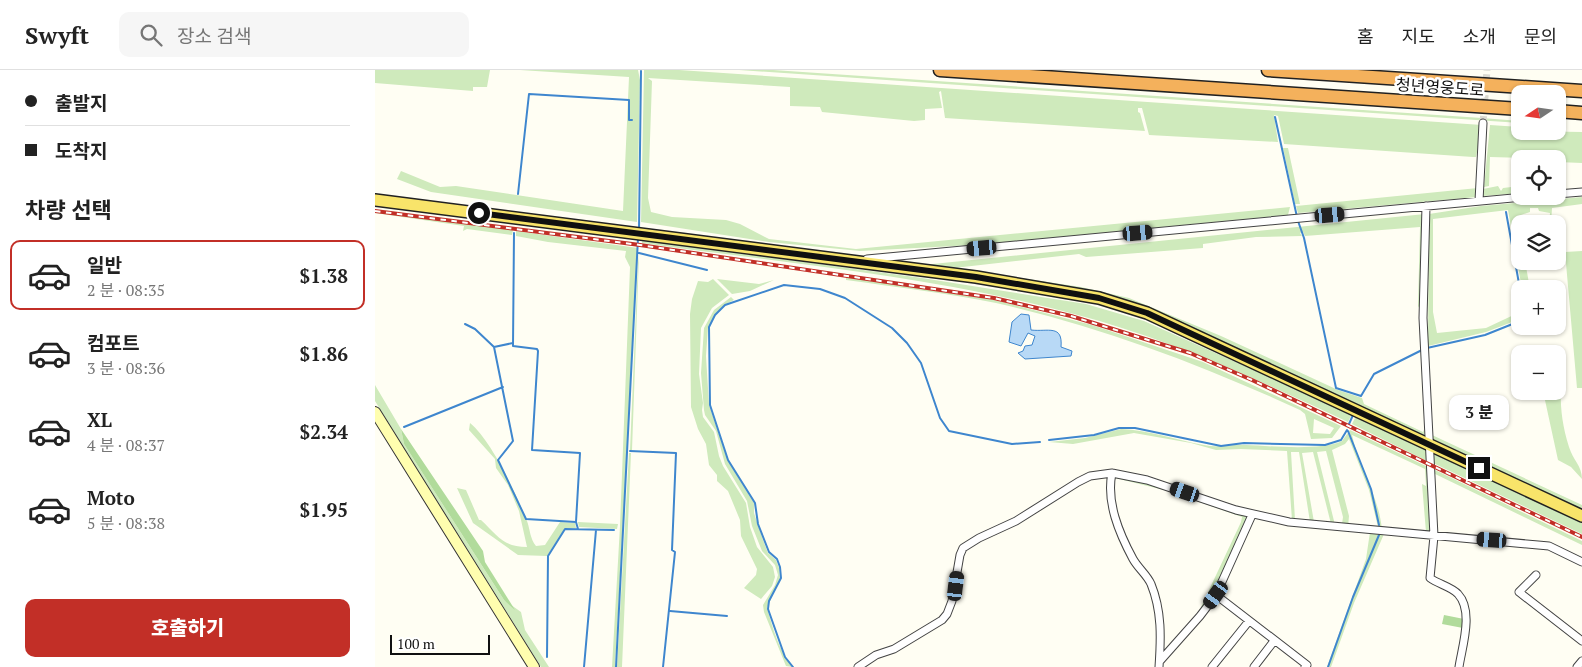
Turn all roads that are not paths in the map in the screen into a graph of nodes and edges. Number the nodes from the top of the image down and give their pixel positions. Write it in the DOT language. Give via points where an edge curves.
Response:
graph roads {
  1 [pos="939,70"];
  2 [pos="1268,70"];
  3 [pos="1582,91"];
  4 [pos="1511,108"];
  5 [pos="1566,112"];
  6 [pos="1582,113"];
  7 [pos="1483,123"];
  8 [pos="1582,192"];
  9 [pos="1566,193"];
  10 [pos="1511,198"];
  11 [pos="378,199"];
  12 [pos="1479,201"];
  13 [pos="1426,206"];
  14 [pos="847,262"];
  15 [pos="375,412"];
  16 [pos="1428,444"];
  17 [pos="1112,472"];
  18 [pos="1252,515"];
  19 [pos="1582,516"];
  20 [pos="1434,536"];
  21 [pos="1582,562"];
  22 [pos="1536,575"];
  23 [pos="1216,595"];
  24 [pos="1249,621"];
  25 [pos="1274,640"];
  26 [pos="1582,641"];
  27 [pos="1582,661"];
  28 [pos="1160,664"];
  29 [pos="534,667"];
  30 [pos="858,667"];
  31 [pos="1212,667"];
  32 [pos="1254,667"];
  33 [pos="1305,667"];
  34 [pos="1459,667"];
  35 [pos="1577,667"];
  1 -- 4 [label="highway, 청년영웅도로"];
  2 -- 3 [label="highway, 청년영웅도로"];
  5 -- 6 [label="highway"];
  7 -- 12 [label="street"];
  8 -- 9 [label="street"];
  10 -- 12 [label="street"];
  11 -- 14 [label="main road"];
  12 -- 13 [label="street"];
  13 -- 14 [label="street"];
  13 -- 16 [label="street" via="1423,318"];
  14 -- 16 [label="main road" via="976,277 1123,304"];
  15 -- 29 [label="main road"];
  16 -- 19 [label="main road"];
  16 -- 20 [label="street"];
  17 -- 18 [label="street" via="1147,480"];
  17 -- 28 [label="street" via="1108,488 1113,514 1134,560 1150,583 1156,602 1160,622"];
  17 -- 30 [label="street" via="1090,476 1016,521 970,542 959,555 952,601 942,620"];
  18 -- 20 [label="street" via="1307,525"];
  18 -- 23 [label="street"];
  20 -- 21 [label="street" via="1549,546"];
  20 -- 34 [label="street" via="1430,578 1457,593 1466,617"];
  22 -- 26 [label="street" via="1519,592"];
  23 -- 24 [label="street"];
  23 -- 28 [label="street"];
  24 -- 25 [label="street"];
  24 -- 31 [label="street"];
  25 -- 32 [label="street"];
  25 -- 33 [label="street" via="1307,665"];
  27 -- 35 [label="street"];
}
